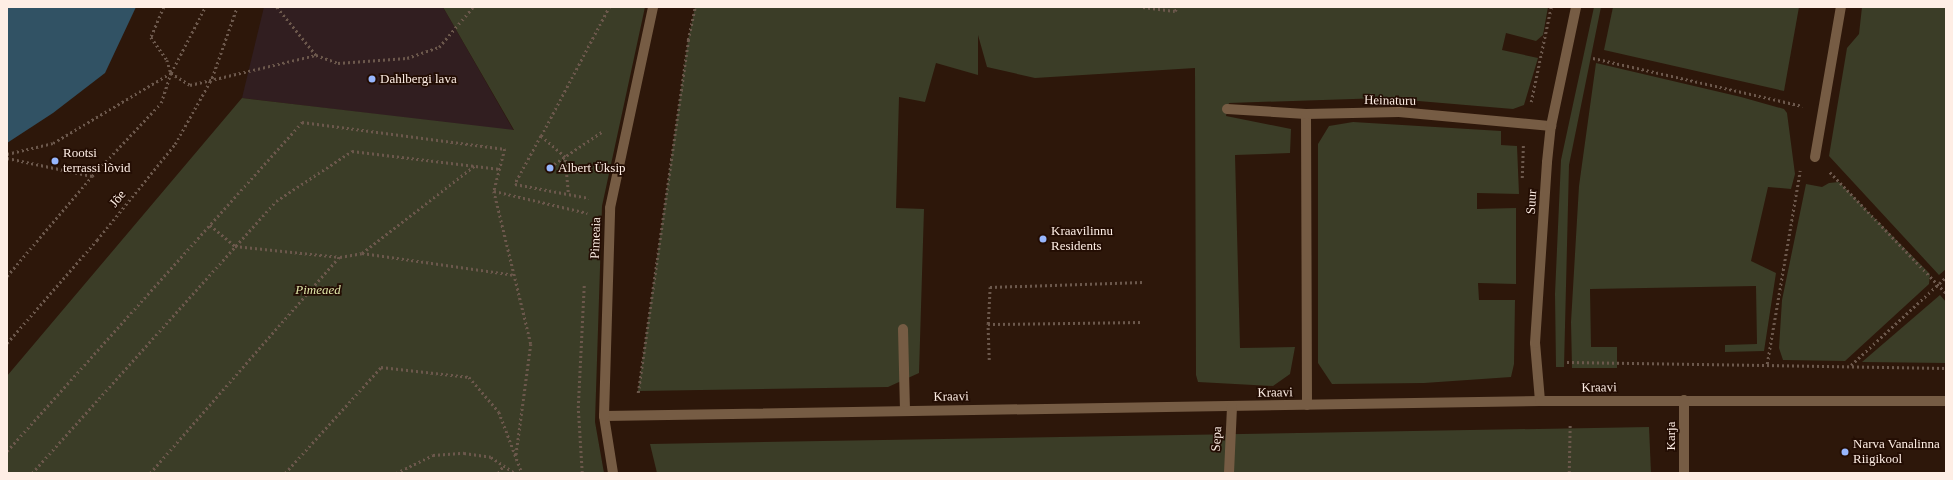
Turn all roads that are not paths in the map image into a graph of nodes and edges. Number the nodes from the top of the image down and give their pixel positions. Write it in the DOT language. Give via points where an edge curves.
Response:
graph roads {
  1 [pos="653,7"];
  2 [pos="1576,7"];
  3 [pos="1841,7"];
  4 [pos="1227,110"];
  5 [pos="1306,114"];
  6 [pos="1552,126"];
  7 [pos="1816,157"];
  8 [pos="903,329"];
  9 [pos="1684,400"];
  10 [pos="1540,401"];
  11 [pos="1946,401"];
  12 [pos="1307,405"];
  13 [pos="1232,406"];
  14 [pos="905,411"];
  15 [pos="604,416"];
  16 [pos="613,473"];
  17 [pos="1229,473"];
  18 [pos="1684,473"];
  1 -- 15 [label="street, Pimeaia" via="610,208"];
  2 -- 6 [label="street, Suur"];
  3 -- 7 [label="street"];
  4 -- 5 [label="street, Heinaturu"];
  5 -- 6 [label="street, Heinaturu" via="1399,112"];
  5 -- 12 [label="street"];
  6 -- 10 [label="street, Suur" via="1535,343"];
  8 -- 14 [label="street"];
  9 -- 10 [label="street, Kraavi"];
  9 -- 11 [label="street, Kraavi" via="1729,403"];
  9 -- 18 [label="street, Karja"];
  10 -- 12 [label="street, Kraavi"];
  12 -- 13 [label="street, Kraavi"];
  13 -- 14 [label="street, Kraavi"];
  13 -- 17 [label="street, Sepa"];
  14 -- 15 [label="street, Kraavi"];
  15 -- 16 [label="street, Pimeaia"];
}
